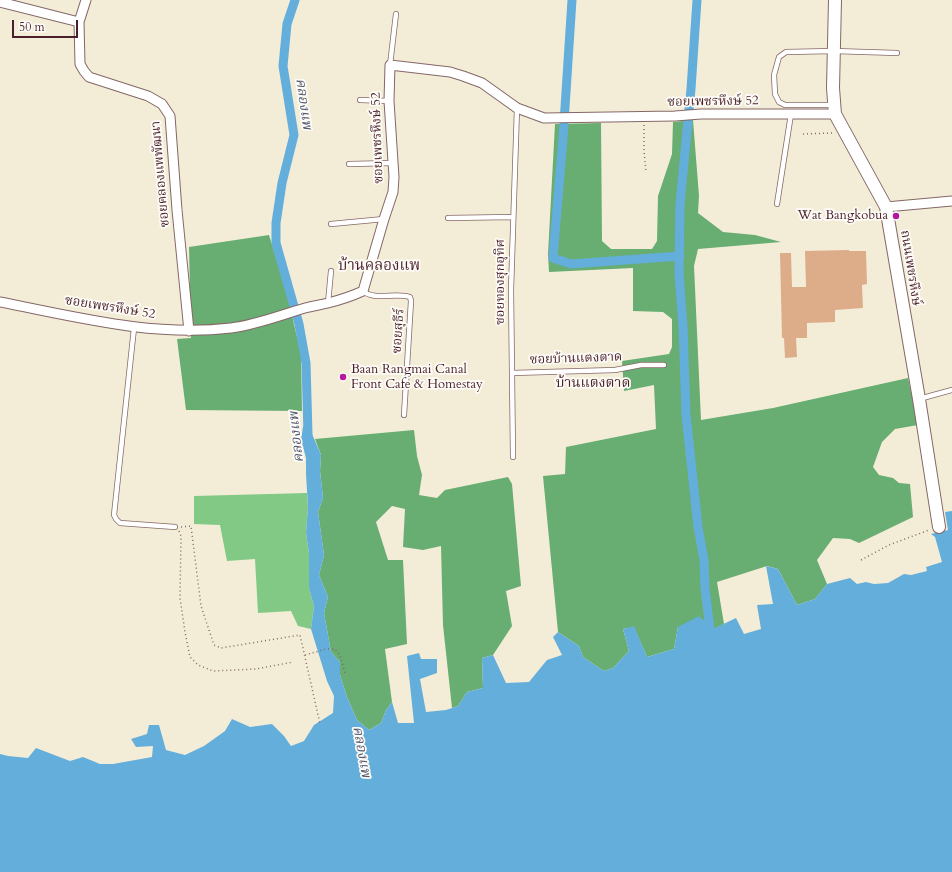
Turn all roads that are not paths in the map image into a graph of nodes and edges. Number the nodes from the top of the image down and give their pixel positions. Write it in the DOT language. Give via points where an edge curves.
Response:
graph roads {
  1 [pos="86,0"];
  2 [pos="834,0"];
  3 [pos="0,2"];
  4 [pos="396,14"];
  5 [pos="79,22"];
  6 [pos="834,51"];
  7 [pos="897,53"];
  8 [pos="390,65"];
  9 [pos="360,100"];
  10 [pos="389,100"];
  11 [pos="517,108"];
  12 [pos="835,110"];
  13 [pos="791,114"];
  14 [pos="393,163"];
  15 [pos="349,164"];
  16 [pos="952,201"];
  17 [pos="777,204"];
  18 [pos="886,207"];
  19 [pos="513,217"];
  20 [pos="448,218"];
  21 [pos="384,219"];
  22 [pos="331,224"];
  23 [pos="331,271"];
  24 [pos="363,291"];
  25 [pos="0,302"];
  26 [pos="328,303"];
  27 [pos="134,328"];
  28 [pos="189,331"];
  29 [pos="664,365"];
  30 [pos="512,373"];
  31 [pos="952,390"];
  32 [pos="919,399"];
  33 [pos="404,415"];
  34 [pos="513,456"];
  35 [pos="175,527"];
  36 [pos="939,527"];
  1 -- 5 [label="street, ซอยคลองแพพัฒนา"];
  2 -- 6 [label="main road, ถนนเพชรหึงษ์"];
  3 -- 5 [label="street"];
  4 -- 8 [label="lane"];
  5 -- 28 [label="street, ซอยคลองแพพัฒนา" via="80,64 89,77 148,96 162,104 170,116"];
  6 -- 7 [label="lane"];
  6 -- 12 [label="main road, ถนนเพชรหึงษ์"];
  6 -- 12 [label="lane" via="786,52 779,57 774,75 774,94 785,106"];
  8 -- 10 [label="street, ซอยเพชรหึงษ์ 52"];
  8 -- 11 [label="street, ซอยเพชรหึงษ์ 52" via="450,72 463,76 482,83"];
  9 -- 10 [label="lane"];
  10 -- 14 [label="street, ซอยเพชรหึงษ์ 52"];
  11 -- 13 [label="street, ซอยเพชรหึงษ์ 52" via="545,118"];
  11 -- 19 [label="lane, ซอยทองสุกอุทิศ"];
  12 -- 13 [label="street, ซอยเพชรหึงษ์ 52"];
  12 -- 18 [label="main road, ถนนเพชรหึงษ์"];
  13 -- 17 [label="lane"];
  14 -- 15 [label="lane"];
  14 -- 21 [label="street, ซอยเพชรหึงษ์ 52" via="393,192"];
  16 -- 18 [label="street"];
  18 -- 32 [label="main road, ถนนเพชรหึงษ์"];
  19 -- 20 [label="lane"];
  19 -- 30 [label="lane, ซอยทองสุกอุทิศ"];
  21 -- 22 [label="lane"];
  21 -- 24 [label="street, ซอยเพชรหึงษ์ 52"];
  23 -- 26 [label="lane"];
  24 -- 26 [label="street, ซอยเพชรหึงษ์ 52"];
  24 -- 33 [label="lane, ซอยสุธีร์" via="368,296 410,297"];
  25 -- 27 [label="street, ซอยเพชรหึงษ์ 52"];
  26 -- 28 [label="street, ซอยเพชรหึงษ์ 52" via="232,328"];
  27 -- 28 [label="street, ซอยเพชรหึงษ์ 52"];
  27 -- 35 [label="lane" via="114,515 120,523"];
  29 -- 30 [label="lane, ซอยบ้านแตงตาด" via="641,365 615,370"];
  30 -- 34 [label="lane, ซอยทองสุกอุทิศ"];
  31 -- 32 [label="lane"];
  32 -- 36 [label="main road, ถนนเพชรหึงษ์"];
}
